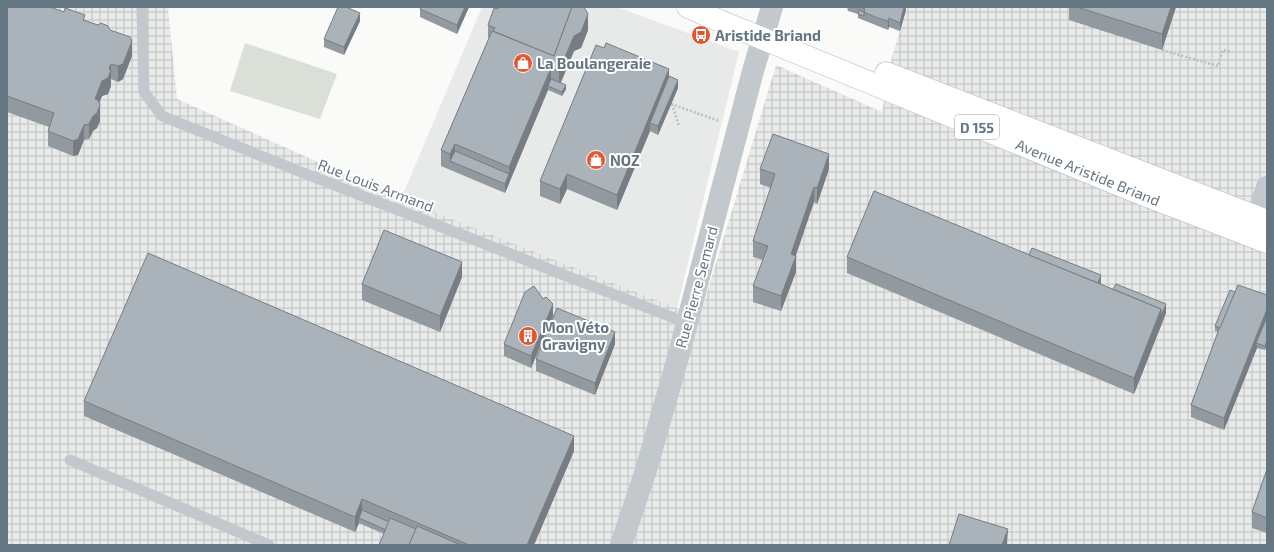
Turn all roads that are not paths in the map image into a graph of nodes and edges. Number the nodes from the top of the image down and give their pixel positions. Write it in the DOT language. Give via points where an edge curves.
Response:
graph roads {
  1 [pos="142,7"];
  2 [pos="688,7"];
  3 [pos="709,7"];
  4 [pos="767,24"];
  5 [pos="1267,187"];
  6 [pos="1261,229"];
  7 [pos="687,323"];
  8 [pos="70,460"];
  9 [pos="269,545"];
  10 [pos="621,545"];
  1 -- 7 [label="lane, Rue Louis Armand" via="144,92 162,116"];
  2 -- 4 [label="main road, Avenue Aristide Briand / D 155"];
  3 -- 4 [label="main road, Avenue Aristide Briand / D 155"];
  4 -- 6 [label="main road, Avenue Aristide Briand / D 155" via="909,90"];
  4 -- 7 [label="street, Rue Pierre Semard"];
  5 -- 6 [label="street"];
  7 -- 10 [label="street, Rue Pierre Semard" via="646,470"];
  8 -- 9 [label="lane"];
}
